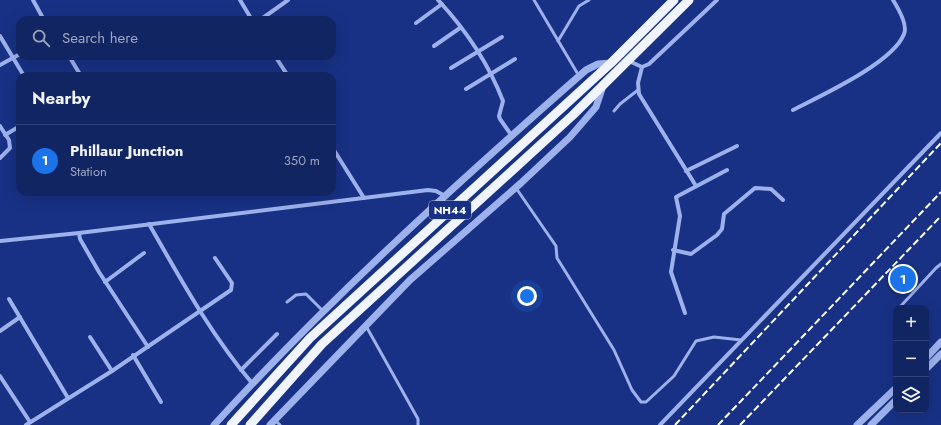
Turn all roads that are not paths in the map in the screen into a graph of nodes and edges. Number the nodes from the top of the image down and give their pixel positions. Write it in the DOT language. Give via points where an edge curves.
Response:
graph roads {
  1 [pos="33,0"];
  2 [pos="240,0"];
  3 [pos="288,0"];
  4 [pos="438,0"];
  5 [pos="534,0"];
  6 [pos="589,0"];
  7 [pos="674,0"];
  8 [pos="689,0"];
  9 [pos="717,0"];
  10 [pos="893,0"];
  11 [pos="442,4"];
  12 [pos="42,16"];
  13 [pos="250,16"];
  14 [pos="266,16"];
  15 [pos="416,23"];
  16 [pos="460,28"];
  17 [pos="0,36"];
  18 [pos="502,37"];
  19 [pos="558,41"];
  20 [pos="434,46"];
  21 [pos="477,51"];
  22 [pos="16,56"];
  23 [pos="12,58"];
  24 [pos="71,60"];
  25 [pos="278,60"];
  26 [pos="515,60"];
  27 [pos="628,61"];
  28 [pos="611,63"];
  29 [pos="0,65"];
  30 [pos="642,67"];
  31 [pos="451,68"];
  32 [pos="21,72"];
  33 [pos="78,72"];
  34 [pos="285,72"];
  35 [pos="490,74"];
  36 [pos="579,76"];
  37 [pos="603,85"];
  38 [pos="466,89"];
  39 [pos="638,90"];
  40 [pos="793,110"];
  41 [pos="614,112"];
  42 [pos="0,126"];
  43 [pos="16,128"];
  44 [pos="941,133"];
  45 [pos="5,135"];
  46 [pos="512,136"];
  47 [pos="737,146"];
  48 [pos="336,153"];
  49 [pos="0,158"];
  50 [pos="726,170"];
  51 [pos="686,171"];
  52 [pos="696,186"];
  53 [pos="516,188"];
  54 [pos="445,196"];
  55 [pos="364,198"];
  56 [pos="783,200"];
  57 [pos="149,224"];
  58 [pos="79,233"];
  59 [pos="0,241"];
  60 [pos="673,250"];
  61 [pos="144,252"];
  62 [pos="215,258"];
  63 [pos="941,264"];
  64 [pos="105,282"];
  65 [pos="9,299"];
  66 [pos="287,302"];
  67 [pos="902,305"];
  68 [pos="201,311"];
  69 [pos="323,311"];
  70 [pos="686,313"];
  71 [pos="20,317"];
  72 [pos="366,326"];
  73 [pos="0,331"];
  74 [pos="276,334"];
  75 [pos="90,336"];
  76 [pos="741,340"];
  77 [pos="941,342"];
  78 [pos="148,346"];
  79 [pos="941,354"];
  80 [pos="133,355"];
  81 [pos="929,355"];
  82 [pos="929,366"];
  83 [pos="241,370"];
  84 [pos="112,371"];
  85 [pos="0,376"];
  86 [pos="252,383"];
  87 [pos="893,391"];
  88 [pos="68,398"];
  89 [pos="161,402"];
  90 [pos="893,403"];
  91 [pos="275,423"];
  92 [pos="28,424"];
  93 [pos="214,425"];
  94 [pos="231,425"];
  95 [pos="250,425"];
  96 [pos="418,425"];
  97 [pos="660,425"];
  98 [pos="857,425"];
  99 [pos="871,425"];
  1 -- 12 [label="street"];
  2 -- 13 [label="street"];
  3 -- 14 [label="street"];
  4 -- 11 [label="street"];
  5 -- 19 [label="lane"];
  6 -- 19 [label="lane" via="579,6"];
  7 -- 28 [label="highway, NH44"];
  8 -- 27 [label="highway, NH44"];
  9 -- 30 [label="street" via="649,64"];
  10 -- 40 [label="street" via="905,26 904,34 897,44 884,58"];
  11 -- 15 [label="street"];
  11 -- 16 [label="street"];
  16 -- 20 [label="street"];
  16 -- 21 [label="street"];
  17 -- 23 [label="street"];
  18 -- 21 [label="street"];
  19 -- 36 [label="lane"];
  21 -- 31 [label="street"];
  21 -- 35 [label="street"];
  22 -- 23 [label="street"];
  23 -- 29 [label="street"];
  23 -- 32 [label="street"];
  24 -- 33 [label="street"];
  25 -- 34 [label="street"];
  26 -- 35 [label="street"];
  27 -- 30 [label="street"];
  27 -- 37 [label="highway, NH44"];
  28 -- 36 [label="street" via="598,64"];
  28 -- 94 [label="highway, NH44" via="310,338"];
  30 -- 39 [label="street"];
  35 -- 38 [label="street"];
  35 -- 46 [label="street" via="503,101 500,119"];
  36 -- 46 [label="street"];
  37 -- 53 [label="street" via="596,107 588,118"];
  37 -- 95 [label="highway, NH44" via="322,344"];
  39 -- 41 [label="lane"];
  39 -- 51 [label="street"];
  42 -- 45 [label="street"];
  43 -- 45 [label="street"];
  44 -- 76 [label="street"];
  45 -- 49 [label="street" via="10,148"];
  46 -- 54 [label="street"];
  47 -- 51 [label="street"];
  48 -- 55 [label="street"];
  50 -- 52 [label="street"];
  51 -- 52 [label="street"];
  52 -- 60 [label="street" via="676,197 680,216"];
  53 -- 72 [label="street" via="410,280"];
  53 -- 76 [label="lane" via="556,246 557,258 614,350 632,390 641,402 646,402 674,376 696,340"];
  54 -- 55 [label="street" via="428,190"];
  54 -- 69 [label="street"];
  55 -- 57 [label="street"];
  56 -- 60 [label="street" via="771,189 755,188 724,214 722,229 717,236 691,254"];
  57 -- 58 [label="street"];
  57 -- 68 [label="street"];
  58 -- 59 [label="street"];
  58 -- 64 [label="street"];
  60 -- 70 [label="street" via="671,272"];
  61 -- 64 [label="street"];
  62 -- 68 [label="street" via="232,283 232,288"];
  63 -- 67 [label="lane"];
  64 -- 78 [label="street"];
  65 -- 71 [label="street"];
  66 -- 69 [label="lane" via="296,295 306,294"];
  68 -- 78 [label="street"];
  68 -- 83 [label="street"];
  69 -- 86 [label="street"];
  71 -- 73 [label="street"];
  71 -- 88 [label="street"];
  72 -- 91 [label="street"];
  72 -- 96 [label="lane" via="418,419"];
  74 -- 83 [label="street"];
  75 -- 84 [label="street"];
  76 -- 97 [label="street"];
  77 -- 81 [label="street"];
  78 -- 80 [label="street"];
  79 -- 82 [label="street"];
  80 -- 84 [label="street"];
  80 -- 89 [label="street"];
  83 -- 86 [label="street"];
  84 -- 88 [label="street"];
  85 -- 92 [label="street"];
  86 -- 93 [label="street"];
  87 -- 98 [label="street"];
  88 -- 92 [label="street"];
  90 -- 99 [label="street"];
}
